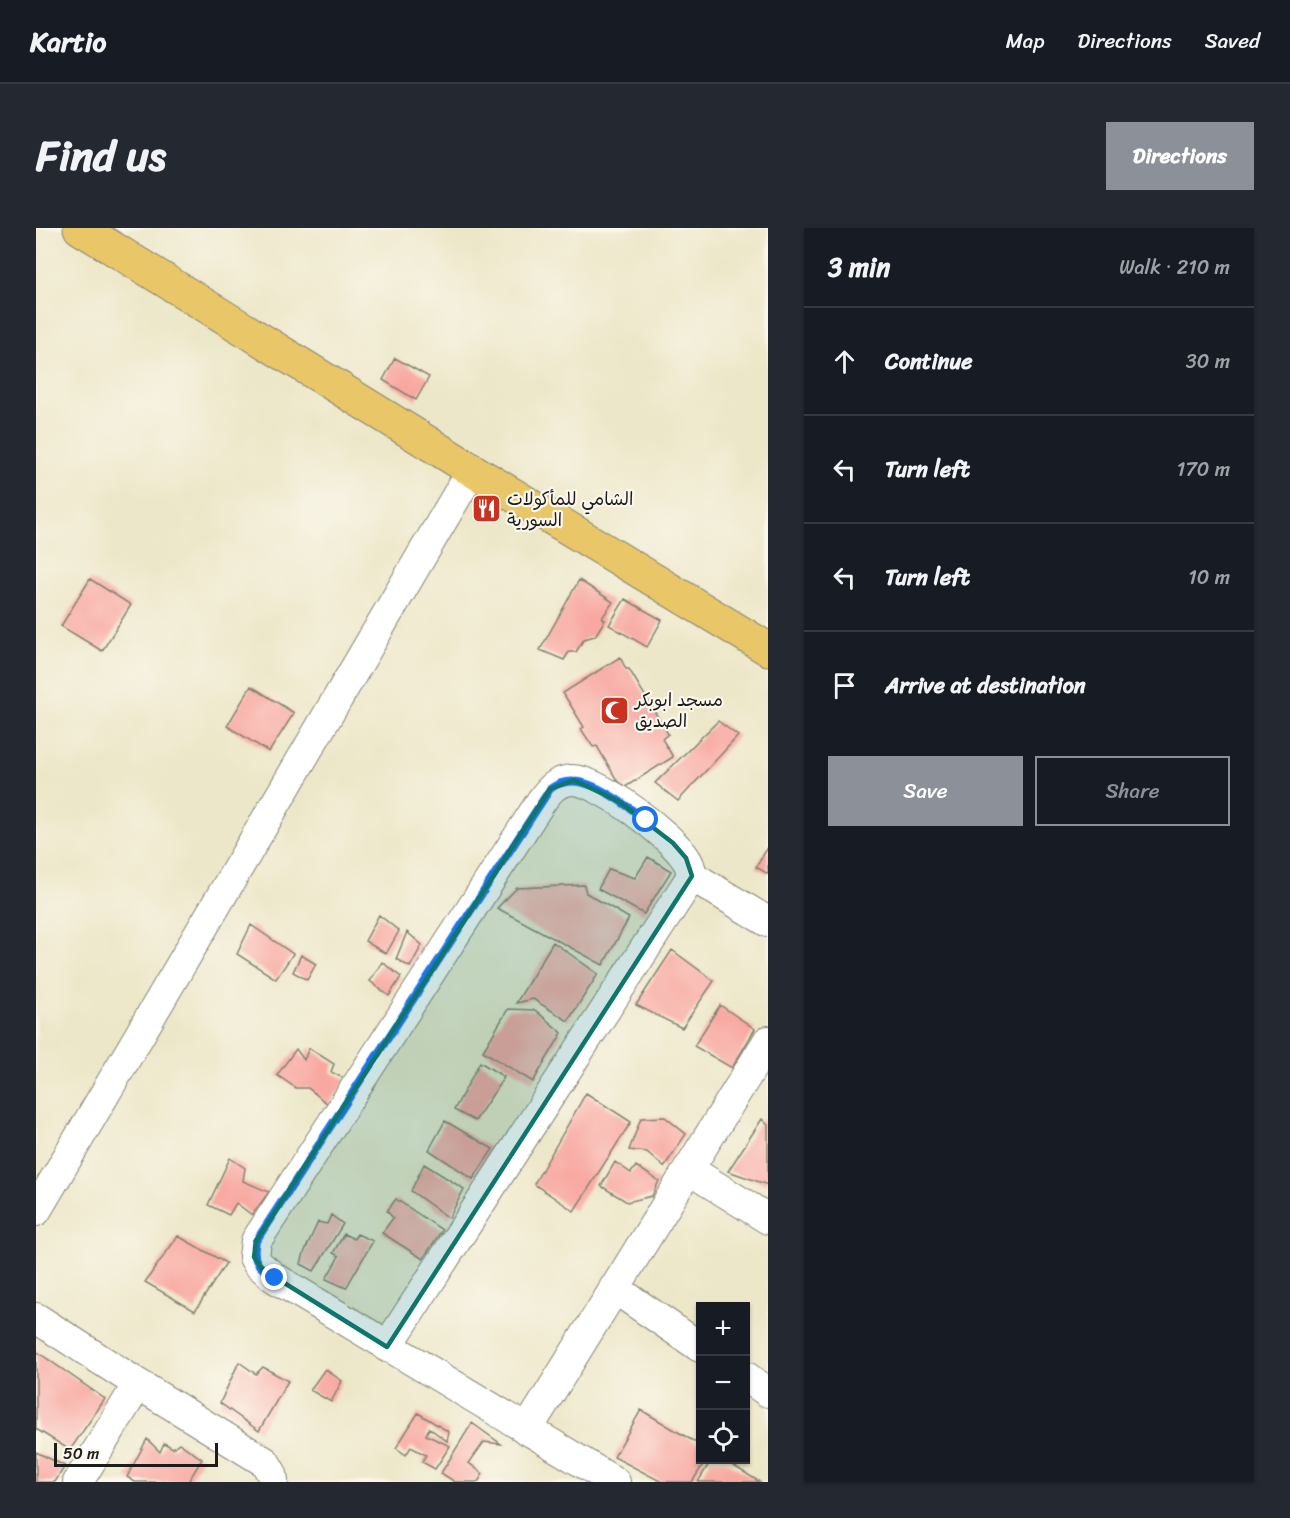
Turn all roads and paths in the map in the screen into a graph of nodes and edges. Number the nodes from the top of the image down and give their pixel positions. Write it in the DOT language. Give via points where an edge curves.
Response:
graph roads {
  1 [pos="80,228"];
  2 [pos="472,470"];
  3 [pos="768,649"];
  4 [pos="692,876"];
  5 [pos="768,922"];
  6 [pos="768,1041"];
  7 [pos="688,1169"];
  8 [pos="36,1211"];
  9 [pos="768,1219"];
  10 [pos="614,1288"];
  11 [pos="36,1318"];
  12 [pos="696,1344"];
  13 [pos="387,1347"];
  14 [pos="750,1380"];
  15 [pos="138,1384"];
  16 [pos="768,1392"];
  17 [pos="527,1430"];
  18 [pos="78,1482"];
  19 [pos="273,1482"];
  20 [pos="615,1482"];
  1 -- 2 [label="main road"];
  2 -- 3 [label="main road"];
  2 -- 8 [label="street"];
  4 -- 5 [label="street"];
  4 -- 13 [label="street"];
  4 -- 13 [label="street" via="686,858 673,843 620,802 574,780 559,782 550,789 256,1241 254,1257 262,1269"];
  6 -- 7 [label="street"];
  7 -- 9 [label="street"];
  7 -- 10 [label="street"];
  10 -- 12 [label="street"];
  10 -- 17 [label="street"];
  11 -- 15 [label="street"];
  13 -- 17 [label="street"];
  14 -- 16 [label="street"];
  15 -- 18 [label="street"];
  15 -- 19 [label="street" via="265,1462"];
  17 -- 20 [label="street"];
}
